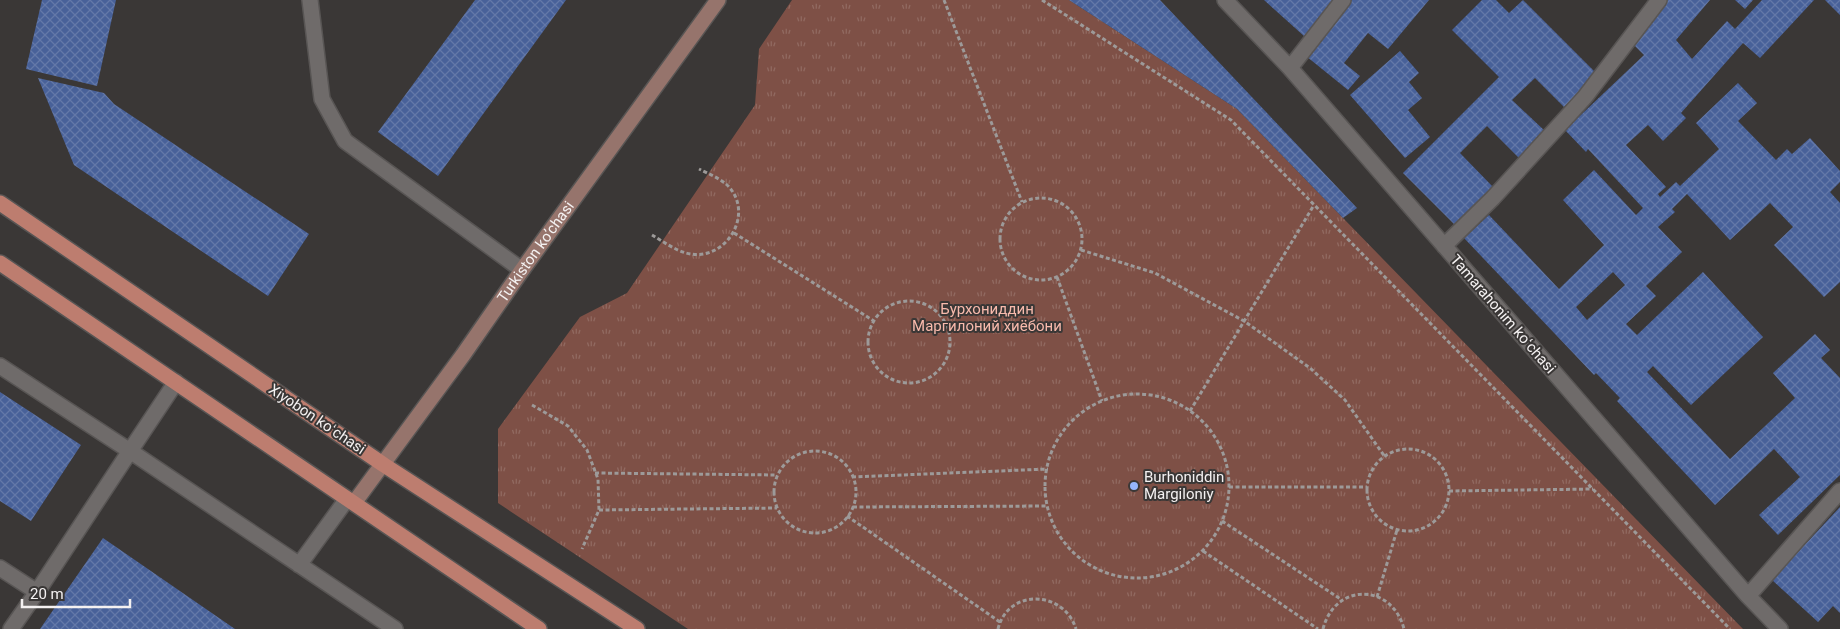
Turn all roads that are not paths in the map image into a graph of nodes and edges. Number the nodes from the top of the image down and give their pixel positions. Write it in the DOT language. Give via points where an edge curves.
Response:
graph roads {
  1 [pos="310,0"];
  2 [pos="718,0"];
  3 [pos="1225,0"];
  4 [pos="1343,0"];
  5 [pos="1659,0"];
  6 [pos="1290,68"];
  7 [pos="0,203"];
  8 [pos="1444,246"];
  9 [pos="0,262"];
  10 [pos="522,270"];
  11 [pos="0,366"];
  12 [pos="176,382"];
  13 [pos="130,451"];
  14 [pos="384,465"];
  15 [pos="1840,491"];
  16 [pos="351,501"];
  17 [pos="300,565"];
  18 [pos="0,568"];
  19 [pos="36,592"];
  20 [pos="1748,596"];
  21 [pos="11,629"];
  22 [pos="395,629"];
  23 [pos="539,629"];
  24 [pos="637,629"];
  25 [pos="1780,629"];
  1 -- 10 [label="street" via="322,99 345,141"];
  2 -- 10 [label="main road, Turkiston ko’chasi"];
  3 -- 6 [label="street, Tamarahonim koʻchasi"];
  4 -- 6 [label="street"];
  5 -- 8 [label="street" via="1584,97 1493,198"];
  6 -- 8 [label="street, Tamarahonim koʻchasi"];
  7 -- 14 [label="main road, Xiyobon koʻchasi"];
  8 -- 20 [label="street, Tamarahonim koʻchasi"];
  9 -- 12 [label="main road"];
  10 -- 14 [label="main road, Turkiston ko’chasi"];
  11 -- 13 [label="street"];
  12 -- 13 [label="street"];
  12 -- 16 [label="main road"];
  13 -- 17 [label="street"];
  13 -- 19 [label="street"];
  14 -- 16 [label="main road, Turkiston ko’chasi"];
  14 -- 24 [label="main road, Xiyobon koʻchasi"];
  15 -- 20 [label="street"];
  16 -- 17 [label="street"];
  16 -- 23 [label="main road"];
  17 -- 22 [label="street"];
  18 -- 19 [label="street"];
  19 -- 21 [label="street"];
  20 -- 25 [label="street, Tamarahonim koʻchasi"];
}
